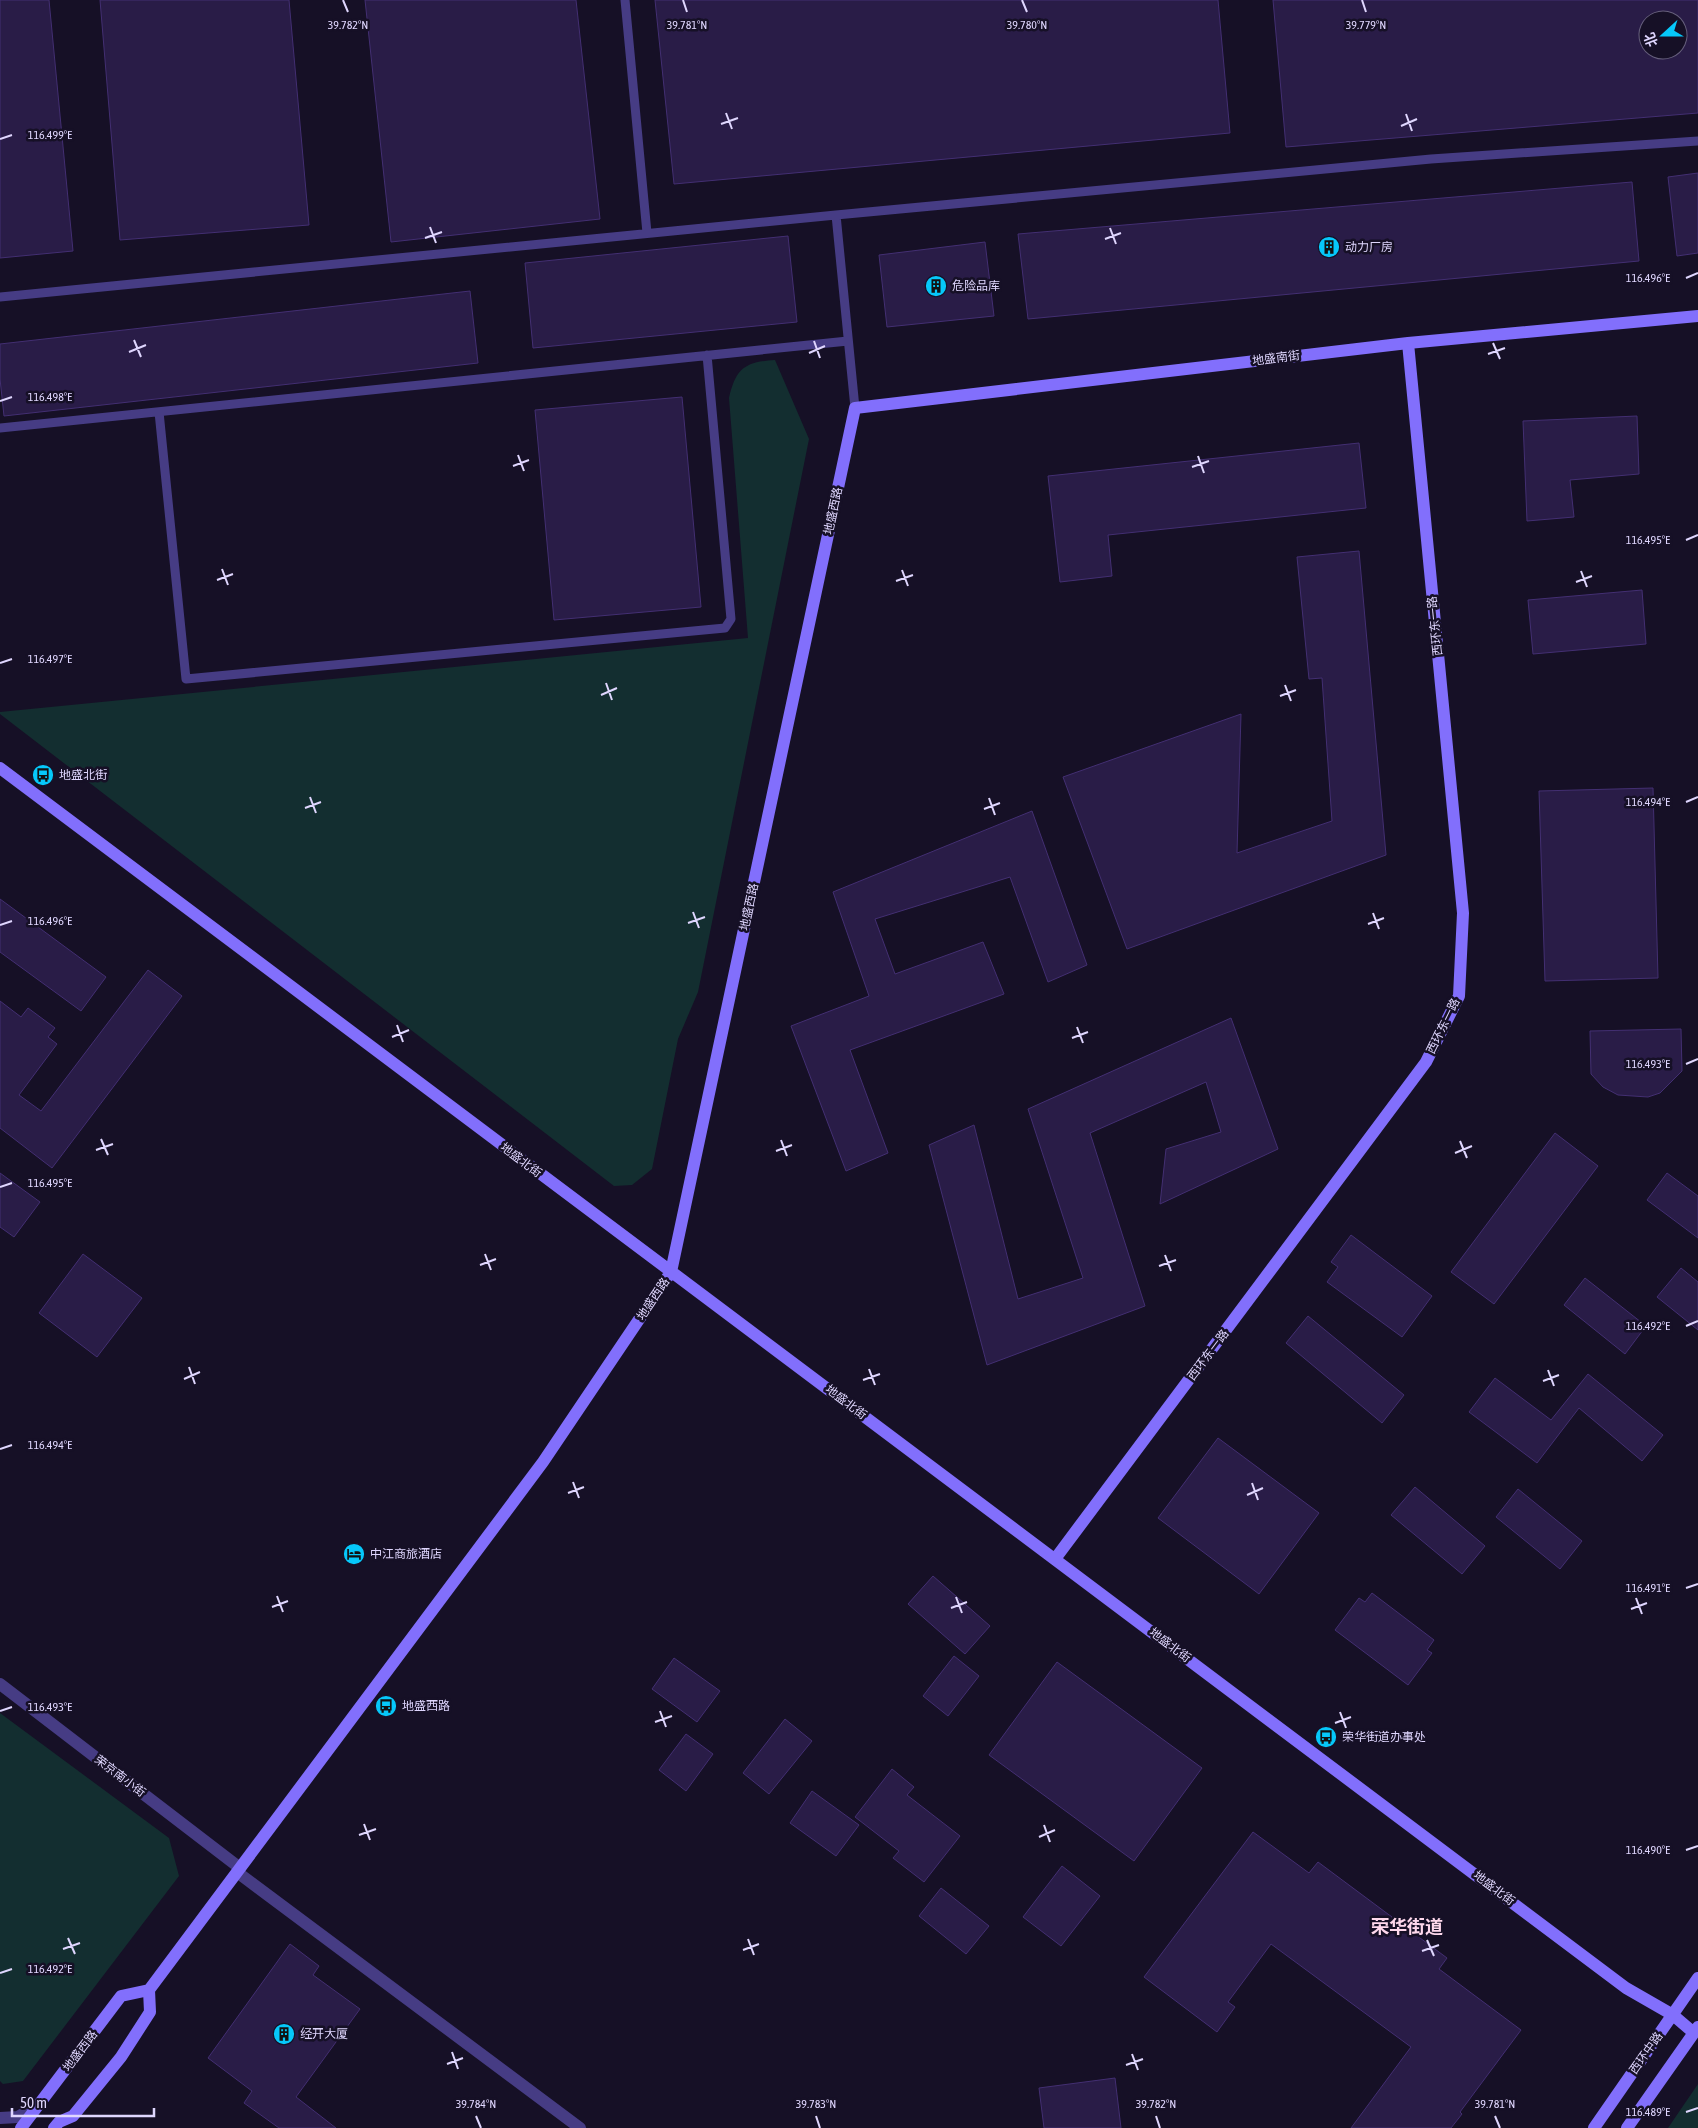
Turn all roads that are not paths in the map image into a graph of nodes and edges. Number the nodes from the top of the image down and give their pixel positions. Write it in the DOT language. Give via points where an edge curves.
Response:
graph roads {
  1 [pos="625,0"];
  2 [pos="1698,141"];
  3 [pos="836,215"];
  4 [pos="647,233"];
  5 [pos="0,297"];
  6 [pos="1698,316"];
  7 [pos="848,340"];
  8 [pos="1408,343"];
  9 [pos="707,355"];
  10 [pos="855,408"];
  11 [pos="158,412"];
  12 [pos="0,428"];
  13 [pos="0,768"];
  14 [pos="671,1272"];
  15 [pos="1056,1559"];
  16 [pos="0,1684"];
  17 [pos="238,1870"];
  18 [pos="1698,1978"];
  19 [pos="149,1990"];
  20 [pos="1673,2015"];
  21 [pos="1696,2030"];
  22 [pos="40,2103"];
  23 [pos="0,2118"];
  24 [pos="71,2122"];
  25 [pos="21,2128"];
  26 [pos="54,2128"];
  27 [pos="580,2128"];
  28 [pos="1594,2128"];
  29 [pos="1627,2128"];
  1 -- 4 [label="lane"];
  2 -- 3 [label="lane" via="1431,159"];
  3 -- 4 [label="lane"];
  3 -- 7 [label="lane"];
  4 -- 5 [label="lane"];
  6 -- 8 [label="street, 地盛南街"];
  7 -- 9 [label="lane"];
  7 -- 10 [label="lane"];
  8 -- 10 [label="street, 地盛南街"];
  8 -- 15 [label="street, 西环东一路" via="1463,913 1459,996 1426,1062"];
  9 -- 11 [label="lane"];
  9 -- 11 [label="lane" via="731,619 725,628 186,679"];
  10 -- 14 [label="street, 地盛西路"];
  11 -- 12 [label="lane"];
  13 -- 14 [label="street, 地盛北街"];
  14 -- 15 [label="street, 地盛北街"];
  14 -- 17 [label="street, 地盛西路" via="543,1462"];
  15 -- 20 [label="street, 地盛北街" via="1626,1988"];
  16 -- 17 [label="street, 荣京南小街"];
  17 -- 19 [label="street, 地盛西路"];
  17 -- 27 [label="street, 荣京南小街"];
  18 -- 20 [label="street, 西环中路"];
  19 -- 22 [label="street, 地盛西路" via="121,1996"];
  19 -- 24 [label="street" via="150,2012 121,2057"];
  20 -- 21 [label="street, 地盛北街"];
  20 -- 28 [label="street, 西环中路"];
  21 -- 29 [label="street"];
  22 -- 23 [label="street" via="18,2117"];
  22 -- 25 [label="street, 地盛西路"];
  24 -- 26 [label="street" via="58,2122"];
}
